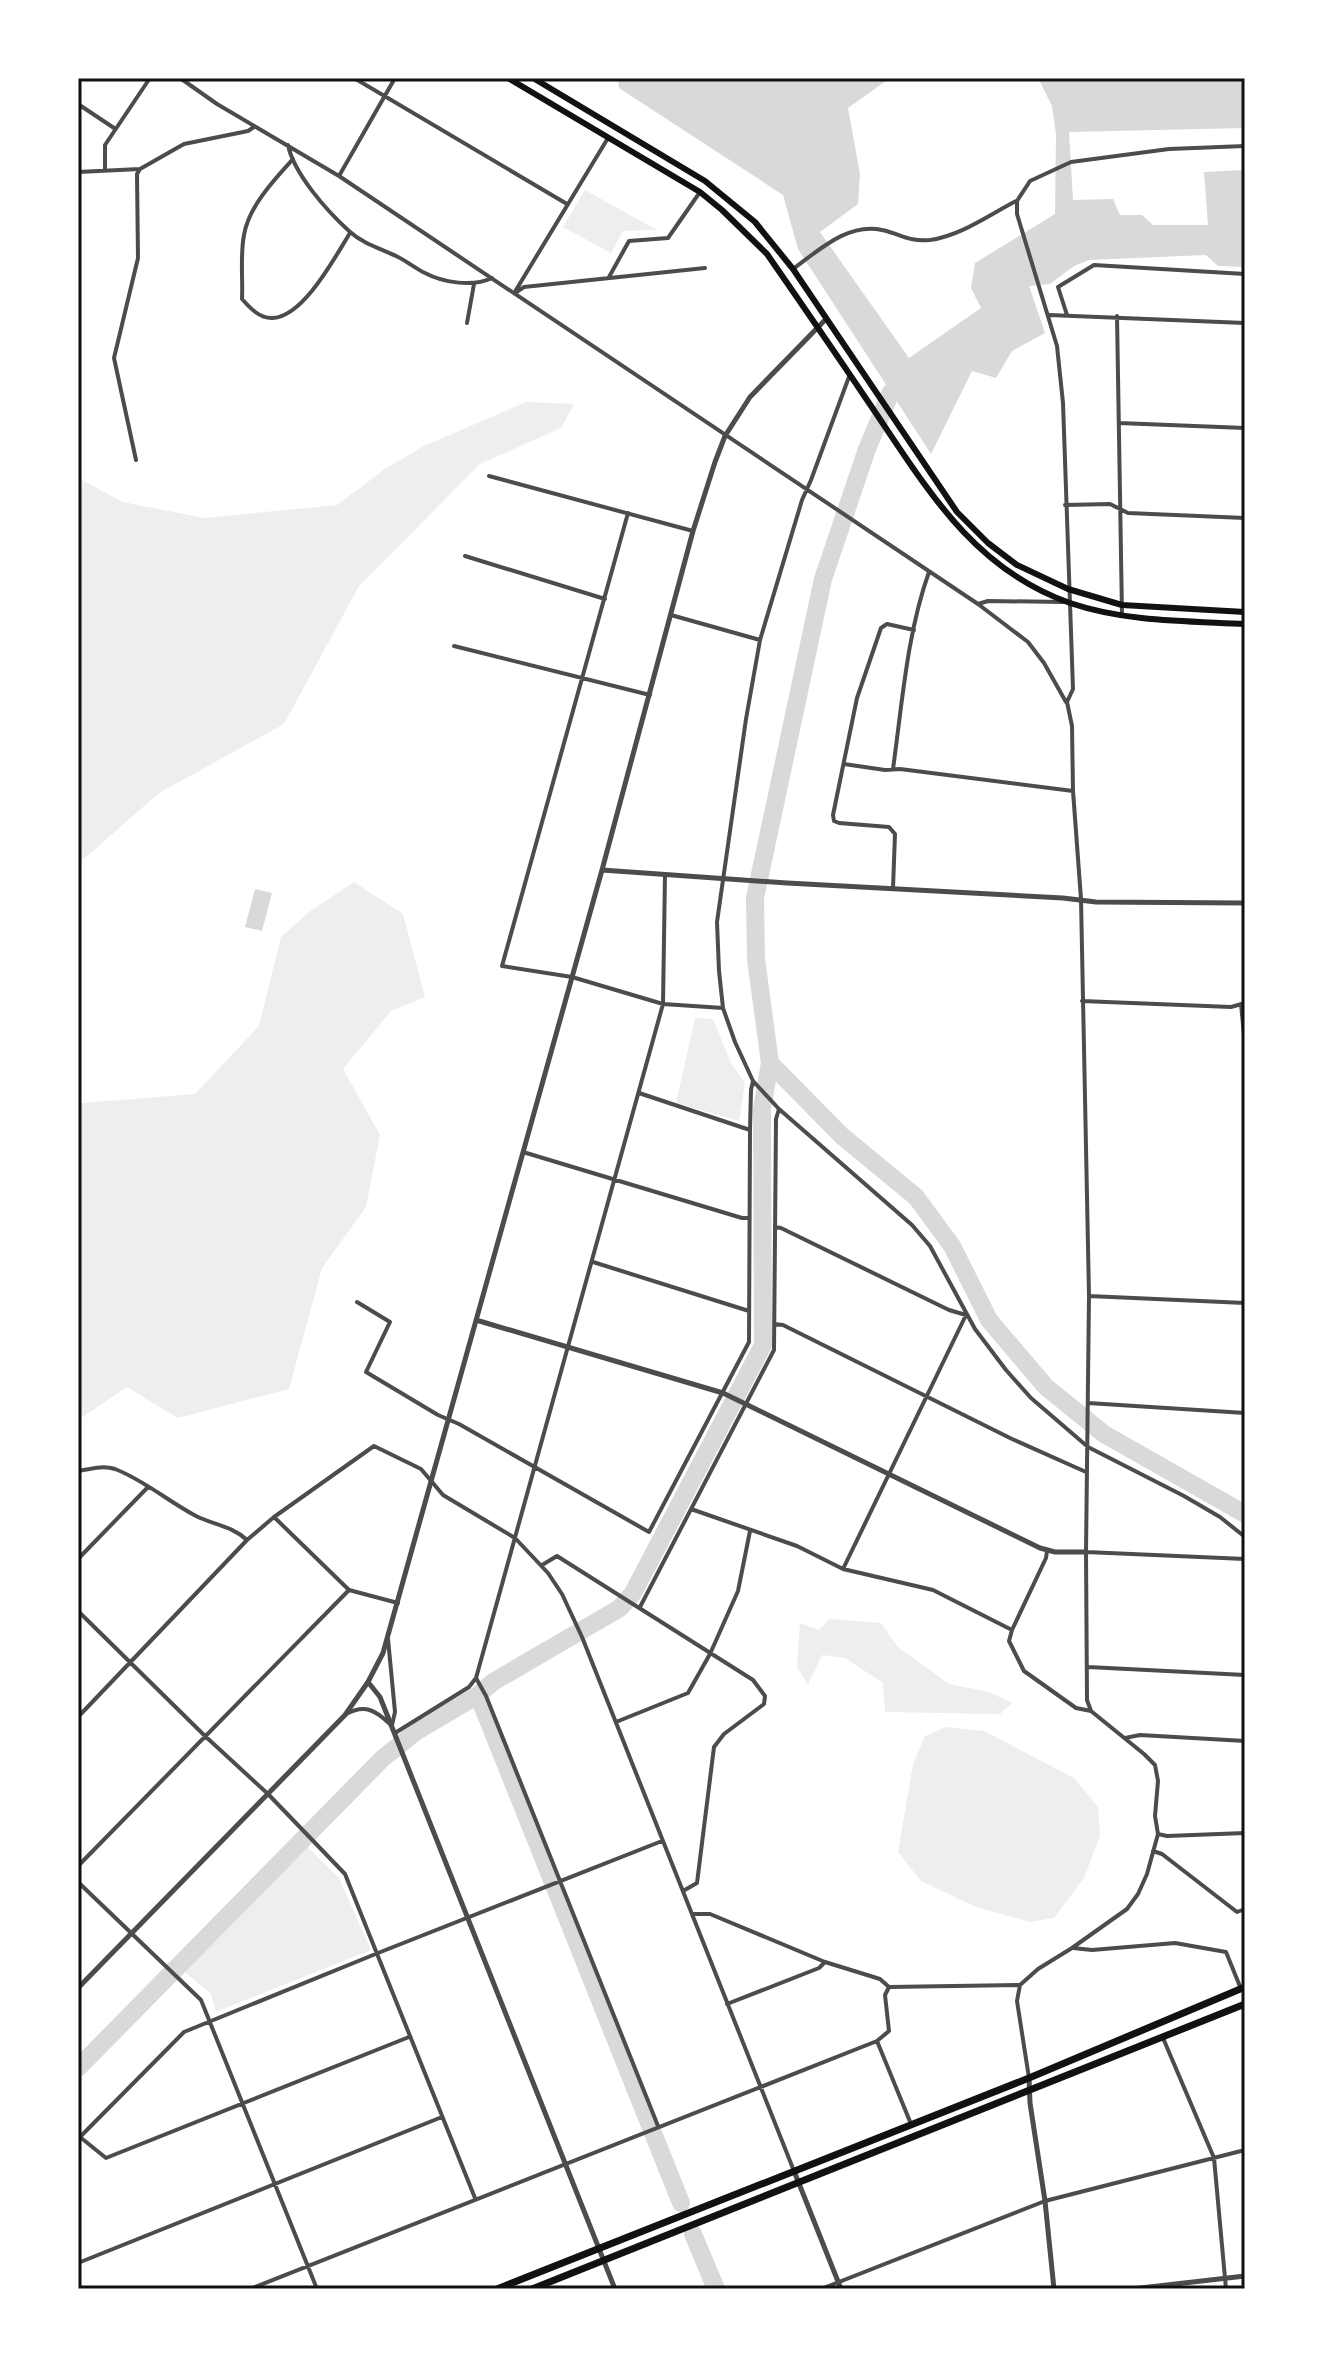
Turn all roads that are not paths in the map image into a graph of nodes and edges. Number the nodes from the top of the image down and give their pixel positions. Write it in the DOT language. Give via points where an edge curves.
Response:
graph roads {
  1 [pos="150,78"];
  2 [pos="180,78"];
  3 [pos="354,78"];
  4 [pos="395,78"];
  5 [pos="508,78"];
  6 [pos="533,78"];
  7 [pos="384,96"];
  8 [pos="78,104"];
  9 [pos="255,126"];
  10 [pos="114,128"];
  11 [pos="608,138"];
  12 [pos="288,145"];
  13 [pos="1245,146"];
  14 [pos="293,159"];
  15 [pos="105,169"];
  16 [pos="140,169"];
  17 [pos="78,172"];
  18 [pos="339,176"];
  19 [pos="700,192"];
  20 [pos="1017,201"];
  21 [pos="567,204"];
  22 [pos="350,233"];
  23 [pos="705,268"];
  24 [pos="793,269"];
  25 [pos="1245,274"];
  26 [pos="609,277"];
  27 [pos="492,278"];
  28 [pos="474,284"];
  29 [pos="515,293"];
  30 [pos="1049,315"];
  31 [pos="1067,315"];
  32 [pos="1117,316"];
  33 [pos="826,319"];
  34 [pos="467,323"];
  35 [pos="1245,323"];
  36 [pos="817,328"];
  37 [pos="852,377"];
  38 [pos="1119,423"];
  39 [pos="1245,428"];
  40 [pos="725,436"];
  41 [pos="136,460"];
  42 [pos="489,476"];
  43 [pos="809,491"];
  44 [pos="1065,505"];
  45 [pos="1120,508"];
  46 [pos="628,513"];
  47 [pos="1245,518"];
  48 [pos="693,531"];
  49 [pos="465,556"];
  50 [pos="929,572"];
  51 [pos="1068,589"];
  52 [pos="605,599"];
  53 [pos="1069,602"];
  54 [pos="978,604"];
  55 [pos="1122,605"];
  56 [pos="1245,612"];
  57 [pos="671,615"];
  58 [pos="1122,616"];
  59 [pos="1245,624"];
  60 [pos="914,630"];
  61 [pos="760,640"];
  62 [pos="454,646"];
  63 [pos="583,678"];
  64 [pos="650,695"];
  65 [pos="1067,702"];
  66 [pos="844,764"];
  67 [pos="893,769"];
  68 [pos="1073,791"];
  69 [pos="602,870"];
  70 [pos="665,874"];
  71 [pos="724,877"];
  72 [pos="893,888"];
  73 [pos="1081,899"];
  74 [pos="1245,903"];
  75 [pos="572,977"];
  76 [pos="1082,1001"];
  77 [pos="1243,1003"];
  78 [pos="663,1004"];
  79 [pos="723,1008"];
  80 [pos="1243,1012"];
  81 [pos="1245,1045"];
  82 [pos="754,1082"];
  83 [pos="639,1093"];
  84 [pos="779,1109"];
  85 [pos="750,1130"];
  86 [pos="523,1152"];
  87 [pos="615,1178"];
  88 [pos="749,1218"];
  89 [pos="775,1227"];
  90 [pos="593,1262"];
  91 [pos="1089,1296"];
  92 [pos="357,1302"];
  93 [pos="1245,1303"];
  94 [pos="749,1311"];
  95 [pos="966,1315"];
  96 [pos="476,1320"];
  97 [pos="774,1324"];
  98 [pos="568,1347"];
  99 [pos="725,1394"];
  100 [pos="927,1397"];
  101 [pos="744,1404"];
  102 [pos="1088,1406"];
  103 [pos="1245,1413"];
  104 [pos="449,1419"];
  105 [pos="1088,1447"];
  106 [pos="535,1467"];
  107 [pos="78,1471"];
  108 [pos="1087,1472"];
  109 [pos="888,1475"];
  110 [pos="431,1482"];
  111 [pos="148,1487"];
  112 [pos="691,1509"];
  113 [pos="274,1517"];
  114 [pos="750,1531"];
  115 [pos="1245,1537"];
  116 [pos="515,1538"];
  117 [pos="247,1540"];
  118 [pos="1047,1551"];
  119 [pos="1086,1552"];
  120 [pos="78,1559"];
  121 [pos="1245,1559"];
  122 [pos="542,1565"];
  123 [pos="843,1569"];
  124 [pos="349,1590"];
  125 [pos="398,1603"];
  126 [pos="637,1606"];
  127 [pos="78,1611"];
  128 [pos="1012,1630"];
  129 [pos="388,1636"];
  130 [pos="710,1654"];
  131 [pos="131,1663"];
  132 [pos="1088,1667"];
  133 [pos="1245,1675"];
  134 [pos="476,1678"];
  135 [pos="368,1682"];
  136 [pos="1091,1711"];
  137 [pos="345,1715"];
  138 [pos="78,1717"];
  139 [pos="616,1722"];
  140 [pos="392,1726"];
  141 [pos="395,1733"];
  142 [pos="205,1736"];
  143 [pos="1125,1738"];
  144 [pos="1245,1741"];
  145 [pos="268,1794"];
  146 [pos="1245,1833"];
  147 [pos="1158,1834"];
  148 [pos="662,1841"];
  149 [pos="1153,1851"];
  150 [pos="78,1866"];
  151 [pos="78,1882"];
  152 [pos="559,1882"];
  153 [pos="683,1891"];
  154 [pos="1245,1909"];
  155 [pos="693,1914"];
  156 [pos="468,1918"];
  157 [pos="132,1934"];
  158 [pos="1072,1948"];
  159 [pos="378,1953"];
  160 [pos="825,1962"];
  161 [pos="1020,1985"];
  162 [pos="889,1987"];
  163 [pos="78,1988"];
  164 [pos="1243,1988"];
  165 [pos="727,2004"];
  166 [pos="1245,2004"];
  167 [pos="209,2022"];
  168 [pos="1162,2036"];
  169 [pos="409,2037"];
  170 [pos="877,2041"];
  171 [pos="1029,2078"];
  172 [pos="760,2086"];
  173 [pos="1029,2090"];
  174 [pos="242,2104"];
  175 [pos="442,2117"];
  176 [pos="911,2124"];
  177 [pos="657,2127"];
  178 [pos="79,2138"];
  179 [pos="1245,2150"];
  180 [pos="1214,2158"];
  181 [pos="564,2163"];
  182 [pos="794,2171"];
  183 [pos="799,2183"];
  184 [pos="275,2184"];
  185 [pos="475,2198"];
  186 [pos="1045,2201"];
  187 [pos="598,2249"];
  188 [pos="603,2260"];
  189 [pos="78,2263"];
  190 [pos="308,2266"];
  191 [pos="1245,2276"];
  192 [pos="1225,2278"];
  193 [pos="838,2282"];
  194 [pos="250,2289"];
  195 [pos="317,2289"];
  196 [pos="497,2289"];
  197 [pos="532,2289"];
  198 [pos="615,2289"];
  199 [pos="821,2289"];
  200 [pos="841,2289"];
  201 [pos="1054,2289"];
  202 [pos="1132,2289"];
  203 [pos="1226,2289"];
  1 -- 10 [label="street"];
  2 -- 9 [label="street"];
  3 -- 7 [label="street"];
  4 -- 7 [label="street"];
  5 -- 11 [label="main road"];
  6 -- 24 [label="main road" via="705,181 755,222"];
  7 -- 18 [label="street"];
  7 -- 21 [label="street"];
  8 -- 10 [label="street"];
  9 -- 12 [label="street"];
  9 -- 16 [label="street" via="184,144"];
  10 -- 15 [label="street" via="105,145"];
  11 -- 19 [label="main road"];
  11 -- 21 [label="street"];
  12 -- 14 [label="street"];
  12 -- 18 [label="street"];
  13 -- 20 [label="street" via="1071,162 1030,181"];
  14 -- 22 [label="street" via="317,197"];
  14 -- 22 [label="street" via="250,218 244,235 242,299 270,319 290,313"];
  15 -- 16 [label="street"];
  15 -- 17 [label="street"];
  16 -- 41 [label="street" via="138,258 114,358"];
  18 -- 27 [label="street"];
  19 -- 26 [label="street" via="668,238 629,241"];
  19 -- 36 [label="main road" via="767,254"];
  20 -- 24 [label="street" via="951,235 930,240 861,228 833,240"];
  20 -- 30 [label="street"];
  21 -- 29 [label="street"];
  22 -- 28 [label="street" via="427,274"];
  23 -- 26 [label="street"];
  24 -- 33 [label="main road"];
  25 -- 31 [label="street" via="1094,265 1058,287"];
  26 -- 29 [label="street" via="524,287"];
  27 -- 28 [label="street"];
  27 -- 29 [label="street"];
  28 -- 34 [label="street"];
  29 -- 40 [label="street"];
  30 -- 31 [label="street"];
  30 -- 44 [label="street" via="1063,403"];
  31 -- 32 [label="street"];
  32 -- 35 [label="street"];
  32 -- 38 [label="street"];
  33 -- 36 [label="street"];
  33 -- 51 [label="main road" via="957,512 1017,565"];
  36 -- 37 [label="main road"];
  36 -- 40 [label="street" via="750,397"];
  37 -- 43 [label="street"];
  37 -- 53 [label="main road" via="952,521 983,553"];
  38 -- 39 [label="street"];
  38 -- 45 [label="street"];
  40 -- 43 [label="street"];
  40 -- 48 [label="street"];
  42 -- 46 [label="street"];
  43 -- 50 [label="street"];
  43 -- 61 [label="street"];
  44 -- 45 [label="street"];
  44 -- 51 [label="street"];
  45 -- 47 [label="street" via="1128,513"];
  45 -- 55 [label="street"];
  46 -- 48 [label="street"];
  46 -- 52 [label="street"];
  48 -- 57 [label="street"];
  49 -- 52 [label="street"];
  50 -- 54 [label="street"];
  50 -- 60 [label="street"];
  51 -- 53 [label="street"];
  51 -- 55 [label="main road"];
  52 -- 63 [label="street"];
  53 -- 54 [label="street"];
  53 -- 58 [label="main road"];
  53 -- 65 [label="street" via="1073,689"];
  54 -- 65 [label="street" via="1028,642"];
  55 -- 56 [label="main road"];
  55 -- 58 [label="street"];
  57 -- 61 [label="street"];
  57 -- 64 [label="street"];
  58 -- 59 [label="main road"];
  60 -- 66 [label="street" via="887,624 881,628 857,698"];
  60 -- 67 [label="street"];
  61 -- 71 [label="street"];
  62 -- 63 [label="street"];
  63 -- 64 [label="street"];
  63 -- 75 [label="street" via="502,966"];
  64 -- 69 [label="street"];
  65 -- 68 [label="street"];
  66 -- 67 [label="street"];
  66 -- 72 [label="street" via="834,821 893,830"];
  67 -- 68 [label="street"];
  68 -- 73 [label="street"];
  69 -- 70 [label="street"];
  69 -- 75 [label="street"];
  70 -- 71 [label="street"];
  70 -- 78 [label="street"];
  71 -- 72 [label="street"];
  71 -- 79 [label="street" via="717,922"];
  72 -- 73 [label="street"];
  73 -- 74 [label="street"];
  73 -- 76 [label="street"];
  75 -- 78 [label="street"];
  75 -- 86 [label="street"];
  76 -- 77 [label="street" via="1231,1007"];
  76 -- 91 [label="street"];
  77 -- 80 [label="street"];
  78 -- 79 [label="street"];
  78 -- 83 [label="street"];
  79 -- 82 [label="street"];
  80 -- 81 [label="street"];
  82 -- 84 [label="street"];
  82 -- 85 [label="street"];
  83 -- 85 [label="street"];
  83 -- 87 [label="street"];
  84 -- 89 [label="street"];
  84 -- 95 [label="street" via="912,1225 930,1246"];
  85 -- 88 [label="street"];
  86 -- 87 [label="street"];
  86 -- 96 [label="street"];
  87 -- 88 [label="street"];
  87 -- 90 [label="street"];
  88 -- 94 [label="street"];
  89 -- 95 [label="street"];
  89 -- 97 [label="street"];
  90 -- 94 [label="street"];
  90 -- 98 [label="street"];
  91 -- 93 [label="street"];
  91 -- 102 [label="street"];
  92 -- 104 [label="street" via="390,1322 366,1372"];
  94 -- 99 [label="street" via="749,1342"];
  95 -- 100 [label="street"];
  95 -- 105 [label="street" via="1031,1398"];
  96 -- 98 [label="street"];
  96 -- 104 [label="street"];
  97 -- 100 [label="street"];
  97 -- 101 [label="street" via="774,1350"];
  98 -- 99 [label="street"];
  98 -- 106 [label="street"];
  99 -- 101 [label="street"];
  99 -- 106 [label="street" via="649,1532"];
  100 -- 108 [label="street"];
  100 -- 109 [label="street"];
  101 -- 109 [label="street"];
  101 -- 112 [label="street"];
  102 -- 103 [label="street"];
  102 -- 105 [label="street"];
  104 -- 106 [label="street"];
  104 -- 110 [label="street"];
  105 -- 108 [label="street"];
  105 -- 115 [label="street" via="1184,1496"];
  106 -- 116 [label="street"];
  107 -- 111 [label="street" via="113,1468"];
  108 -- 119 [label="street"];
  109 -- 118 [label="street"];
  109 -- 123 [label="street"];
  110 -- 113 [label="street" via="421,1469 374,1446"];
  110 -- 116 [label="street" via="443,1495"];
  110 -- 125 [label="street"];
  111 -- 117 [label="street"];
  111 -- 120 [label="street"];
  112 -- 114 [label="street"];
  112 -- 126 [label="street"];
  113 -- 117 [label="street"];
  113 -- 124 [label="street"];
  114 -- 123 [label="street"];
  114 -- 130 [label="street" via="738,1591"];
  116 -- 122 [label="street"];
  116 -- 134 [label="street"];
  117 -- 131 [label="street"];
  118 -- 119 [label="street"];
  118 -- 128 [label="street"];
  119 -- 121 [label="street"];
  119 -- 132 [label="street"];
  122 -- 126 [label="street" via="557,1556"];
  122 -- 139 [label="street" via="562,1594"];
  123 -- 128 [label="street" via="933,1590"];
  124 -- 125 [label="street"];
  124 -- 142 [label="street"];
  125 -- 129 [label="street"];
  126 -- 130 [label="street"];
  127 -- 131 [label="street"];
  128 -- 136 [label="street" via="1009,1641 1024,1671 1076,1708"];
  129 -- 135 [label="street"];
  129 -- 140 [label="street"];
  130 -- 139 [label="street" via="688,1693"];
  130 -- 153 [label="street" via="753,1680 766,1699 714,1747 697,1883"];
  131 -- 138 [label="street"];
  131 -- 142 [label="street"];
  132 -- 133 [label="street"];
  132 -- 136 [label="street"];
  134 -- 141 [label="street"];
  134 -- 152 [label="street"];
  135 -- 137 [label="street"];
  135 -- 140 [label="street"];
  136 -- 143 [label="street"];
  137 -- 140 [label="street" via="364,1708"];
  137 -- 145 [label="street"];
  139 -- 148 [label="street"];
  140 -- 141 [label="street"];
  141 -- 156 [label="street"];
  142 -- 145 [label="street"];
  142 -- 150 [label="street"];
  143 -- 144 [label="street"];
  143 -- 147 [label="street" via="1155,1765"];
  145 -- 157 [label="street"];
  145 -- 159 [label="street" via="345,1874"];
  146 -- 147 [label="street"];
  147 -- 149 [label="street"];
  148 -- 152 [label="street"];
  148 -- 153 [label="street"];
  149 -- 154 [label="street" via="1237,1912"];
  149 -- 158 [label="street" via="1127,1909"];
  151 -- 157 [label="street"];
  152 -- 156 [label="street"];
  152 -- 177 [label="street"];
  153 -- 155 [label="street"];
  155 -- 160 [label="street" via="710,1914"];
  155 -- 165 [label="street"];
  156 -- 159 [label="street"];
  156 -- 181 [label="street"];
  157 -- 163 [label="street"];
  157 -- 167 [label="street" via="197,1994"];
  158 -- 161 [label="street"];
  158 -- 164 [label="street" via="1175,1943 1226,1952"];
  159 -- 167 [label="street"];
  159 -- 169 [label="street"];
  160 -- 162 [label="street" via="880,1979"];
  160 -- 165 [label="street"];
  161 -- 162 [label="street"];
  161 -- 171 [label="street" via="1017,2001"];
  162 -- 170 [label="street" via="889,2031"];
  164 -- 171 [label="highway"];
  165 -- 172 [label="street"];
  166 -- 168 [label="highway"];
  167 -- 174 [label="street"];
  167 -- 178 [label="street" via="184,2032"];
  168 -- 173 [label="highway"];
  168 -- 180 [label="street"];
  169 -- 174 [label="street"];
  169 -- 175 [label="street"];
  170 -- 172 [label="street"];
  170 -- 176 [label="street"];
  171 -- 173 [label="street"];
  171 -- 176 [label="highway"];
  172 -- 177 [label="street"];
  172 -- 182 [label="street"];
  173 -- 183 [label="highway"];
  173 -- 186 [label="street"];
  174 -- 178 [label="street" via="106,2158"];
  174 -- 184 [label="street"];
  175 -- 184 [label="street"];
  175 -- 185 [label="street"];
  176 -- 182 [label="highway"];
  177 -- 181 [label="street"];
  179 -- 180 [label="street"];
  180 -- 186 [label="street"];
  180 -- 192 [label="street"];
  181 -- 185 [label="street"];
  181 -- 187 [label="street"];
  182 -- 183 [label="street"];
  182 -- 187 [label="highway"];
  183 -- 188 [label="highway"];
  183 -- 193 [label="street"];
  184 -- 189 [label="street"];
  184 -- 190 [label="street"];
  185 -- 190 [label="street"];
  186 -- 193 [label="street"];
  186 -- 201 [label="street"];
  187 -- 188 [label="street"];
  187 -- 196 [label="highway"];
  188 -- 197 [label="highway"];
  188 -- 198 [label="street"];
  190 -- 194 [label="street"];
  190 -- 195 [label="street"];
  191 -- 192 [label="street"];
  192 -- 202 [label="street"];
  192 -- 203 [label="street"];
  193 -- 199 [label="street"];
  193 -- 200 [label="street"];
}
